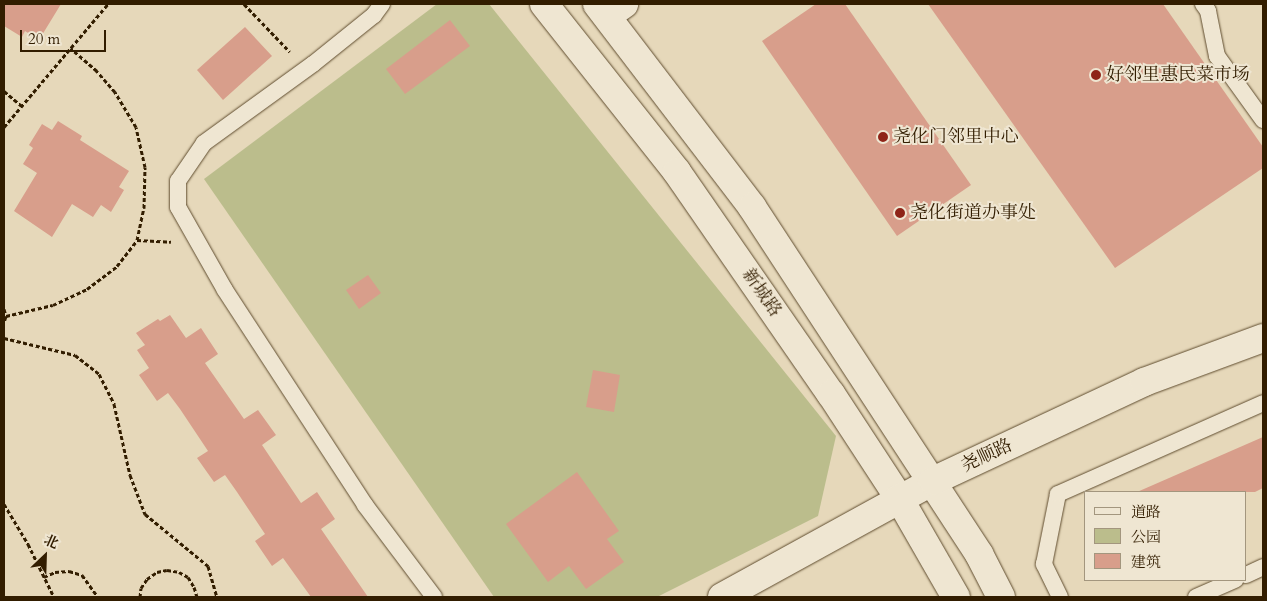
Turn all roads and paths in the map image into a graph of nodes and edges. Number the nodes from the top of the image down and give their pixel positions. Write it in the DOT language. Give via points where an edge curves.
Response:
graph roads {
  1 [pos="108,4"];
  2 [pos="244,4"];
  3 [pos="382,4"];
  4 [pos="544,4"];
  5 [pos="1203,4"];
  6 [pos="610,8"];
  7 [pos="71,48"];
  8 [pos="306,69"];
  9 [pos="4,91"];
  10 [pos="22,106"];
  11 [pos="1263,120"];
  12 [pos="4,127"];
  13 [pos="193,233"];
  14 [pos="137,240"];
  15 [pos="4,309"];
  16 [pos="6,316"];
  17 [pos="4,322"];
  18 [pos="4,338"];
  19 [pos="1263,338"];
  20 [pos="1263,403"];
  21 [pos="933,481"];
  22 [pos="899,498"];
  23 [pos="4,504"];
  24 [pos="1263,567"];
  25 [pos="1247,575"];
  26 [pos="44,577"];
  27 [pos="1234,581"];
  28 [pos="54,597"];
  29 [pos="98,597"];
  30 [pos="140,597"];
  31 [pos="197,597"];
  32 [pos="218,597"];
  33 [pos="434,597"];
  34 [pos="722,597"];
  35 [pos="956,597"];
  36 [pos="1001,597"];
  37 [pos="1060,597"];
  38 [pos="1196,597"];
  1 -- 7 [label="path"];
  2 -- 8 [label="path"];
  3 -- 8 [label="lane" via="374,15"];
  4 -- 22 [label="main road, 新城路" via="677,172"];
  5 -- 11 [label="lane" via="1208,11 1217,56"];
  6 -- 21 [label="main road" via="752,207"];
  7 -- 10 [label="path"];
  7 -- 14 [label="path" via="115,92 136,127 145,167 144,208"];
  8 -- 13 [label="lane" via="204,143 178,181 178,207"];
  9 -- 10 [label="path"];
  10 -- 12 [label="path"];
  13 -- 14 [label="path" via="170,242"];
  13 -- 33 [label="lane" via="225,290 365,505"];
  14 -- 16 [label="path" via="117,266 87,289 53,305"];
  15 -- 16 [label="path"];
  16 -- 17 [label="path"];
  18 -- 32 [label="path" via="75,355 99,374 114,404 130,475 144,514 208,566"];
  19 -- 21 [label="main road, 尧顺路" via="1144,382"];
  20 -- 37 [label="lane" via="1058,494 1044,564"];
  21 -- 22 [label="main road, 尧顺路"];
  21 -- 36 [label="main road" via="979,554"];
  22 -- 34 [label="main road, 尧顺路"];
  22 -- 35 [label="main road, 新城路"];
  23 -- 26 [label="path"];
  24 -- 25 [label="lane"];
  26 -- 28 [label="path"];
  26 -- 29 [label="path" via="55,572 82,575"];
  27 -- 38 [label="lane"];
  30 -- 31 [label="path" via="147,579 167,570 188,578"];
}
